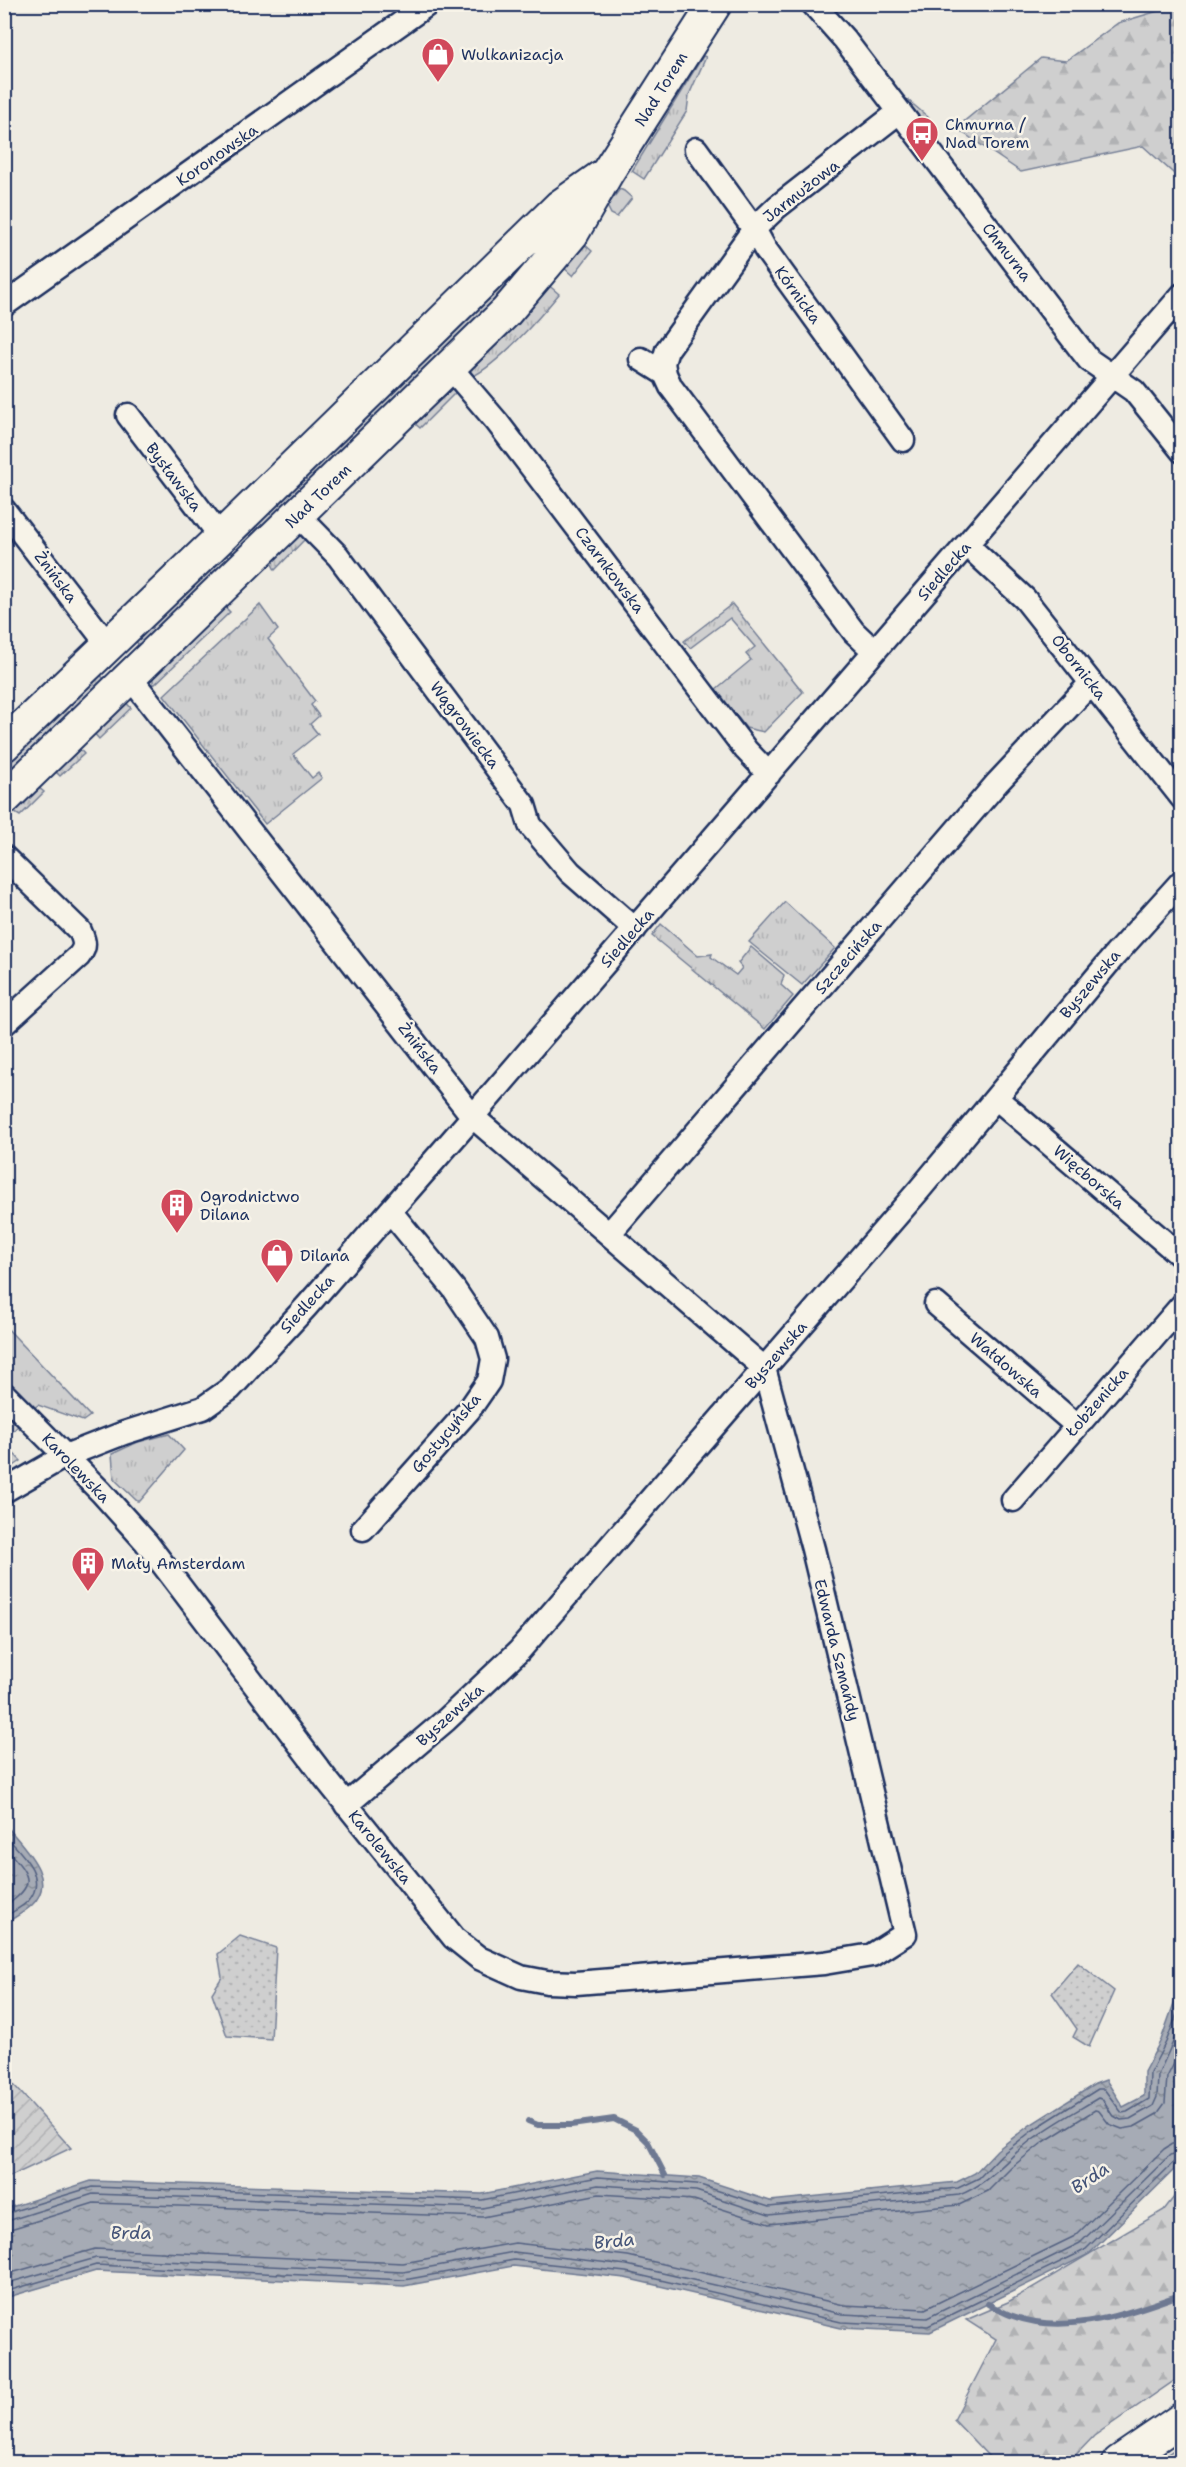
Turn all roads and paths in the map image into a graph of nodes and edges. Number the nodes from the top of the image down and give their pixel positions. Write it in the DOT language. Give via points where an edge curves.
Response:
graph roads {
  1 [pos="428,4"];
  2 [pos="813,4"];
  3 [pos="827,4"];
  4 [pos="714,5"];
  5 [pos="845,40"];
  6 [pos="899,112"];
  7 [pos="696,149"];
  8 [pos="607,173"];
  9 [pos="754,229"];
  10 [pos="1182,295"];
  11 [pos="4,305"];
  12 [pos="641,359"];
  13 [pos="450,367"];
  14 [pos="665,374"];
  15 [pos="1111,376"];
  16 [pos="128,416"];
  17 [pos="903,440"];
  18 [pos="1182,451"];
  19 [pos="4,510"];
  20 [pos="298,514"];
  21 [pos="221,537"];
  22 [pos="967,545"];
  23 [pos="108,645"];
  24 [pos="874,651"];
  25 [pos="130,677"];
  26 [pos="1091,683"];
  27 [pos="4,745"];
  28 [pos="769,774"];
  29 [pos="1182,798"];
  30 [pos="4,799"];
  31 [pos="4,857"];
  32 [pos="1182,881"];
  33 [pos="635,929"];
  34 [pos="4,1024"];
  35 [pos="996,1098"];
  36 [pos="473,1116"];
  37 [pos="390,1211"];
  38 [pos="609,1234"];
  39 [pos="1182,1257"];
  40 [pos="936,1304"];
  41 [pos="1182,1305"];
  42 [pos="764,1368"];
  43 [pos="4,1394"];
  44 [pos="1076,1425"];
  45 [pos="65,1456"];
  46 [pos="4,1491"];
  47 [pos="1012,1500"];
  48 [pos="363,1529"];
  49 [pos="346,1805"];
  50 [pos="905,1934"];
  51 [pos="1182,2419"];
  52 [pos="1119,2463"];
  1 -- 11 [label="street, Koronowska"];
  2 -- 5 [label="street, Chmurna"];
  3 -- 5 [label="street, Chmurna"];
  4 -- 8 [label="main road, Nad Torem"];
  5 -- 6 [label="street, Chmurna"];
  6 -- 9 [label="street, Jarmużowa"];
  6 -- 15 [label="street, Chmurna" via="1089,360"];
  7 -- 9 [label="street, Kórnicka"];
  8 -- 13 [label="main road, Nad Torem" via="572,234 506,312"];
  8 -- 21 [label="main road, Nad Torem" via="560,206"];
  9 -- 14 [label="street, Jarmużowa" via="667,350"];
  9 -- 17 [label="street, Kórnicka"];
  10 -- 15 [label="street, Siedlecka"];
  12 -- 14 [label="street"];
  13 -- 20 [label="main road, Nad Torem"];
  13 -- 28 [label="street, Czarnkowska" via="497,422 746,750"];
  14 -- 24 [label="street" via="854,632"];
  15 -- 18 [label="street, Chmurna" via="1134,391"];
  15 -- 22 [label="street, Siedlecka"];
  16 -- 21 [label="street, Bysławska"];
  19 -- 23 [label="street, Żnińska"];
  20 -- 25 [label="main road, Nad Torem"];
  20 -- 33 [label="street, Wągrowiecka" via="353,575 524,805 530,825 570,872"];
  21 -- 23 [label="main road, Nad Torem"];
  22 -- 24 [label="street, Siedlecka"];
  22 -- 26 [label="street, Obornicka" via="1025,599"];
  23 -- 27 [label="main road, Nad Torem"];
  24 -- 28 [label="street, Siedlecka"];
  25 -- 30 [label="main road, Nad Torem"];
  25 -- 36 [label="street, Żnińska"];
  26 -- 29 [label="street, Obornicka"];
  26 -- 38 [label="street, Szczecińska" via="989,792"];
  28 -- 33 [label="street, Siedlecka"];
  31 -- 34 [label="street" via="80,931 85,941 79,956"];
  32 -- 35 [label="street, Byszewska"];
  33 -- 36 [label="street, Siedlecka"];
  35 -- 39 [label="street, Więcborska"];
  35 -- 42 [label="street, Byszewska"];
  36 -- 37 [label="street, Siedlecka"];
  36 -- 38 [label="street, Żnińska"];
  37 -- 45 [label="street, Siedlecka" via="230,1389 203,1408"];
  37 -- 48 [label="street, Gostycyńska" via="454,1289 487,1338 493,1359 489,1381 469,1410"];
  38 -- 42 [label="street, Żnińska"];
  40 -- 44 [label="street, Wałdowska"];
  41 -- 44 [label="street, Łobżenicka"];
  42 -- 49 [label="street, Byszewska" via="519,1651 446,1720"];
  42 -- 50 [label="street, Edwarda Szmańdy" via="813,1549"];
  43 -- 45 [label="street, Karolewska"];
  44 -- 47 [label="street, Łobżenicka"];
  45 -- 46 [label="street, Siedlecka"];
  45 -- 49 [label="street, Karolewska" via="146,1542"];
  49 -- 50 [label="street, Karolewska" via="454,1938 479,1958 531,1980 576,1983 824,1963 872,1955"];
  51 -- 52 [label="main road"];
}
